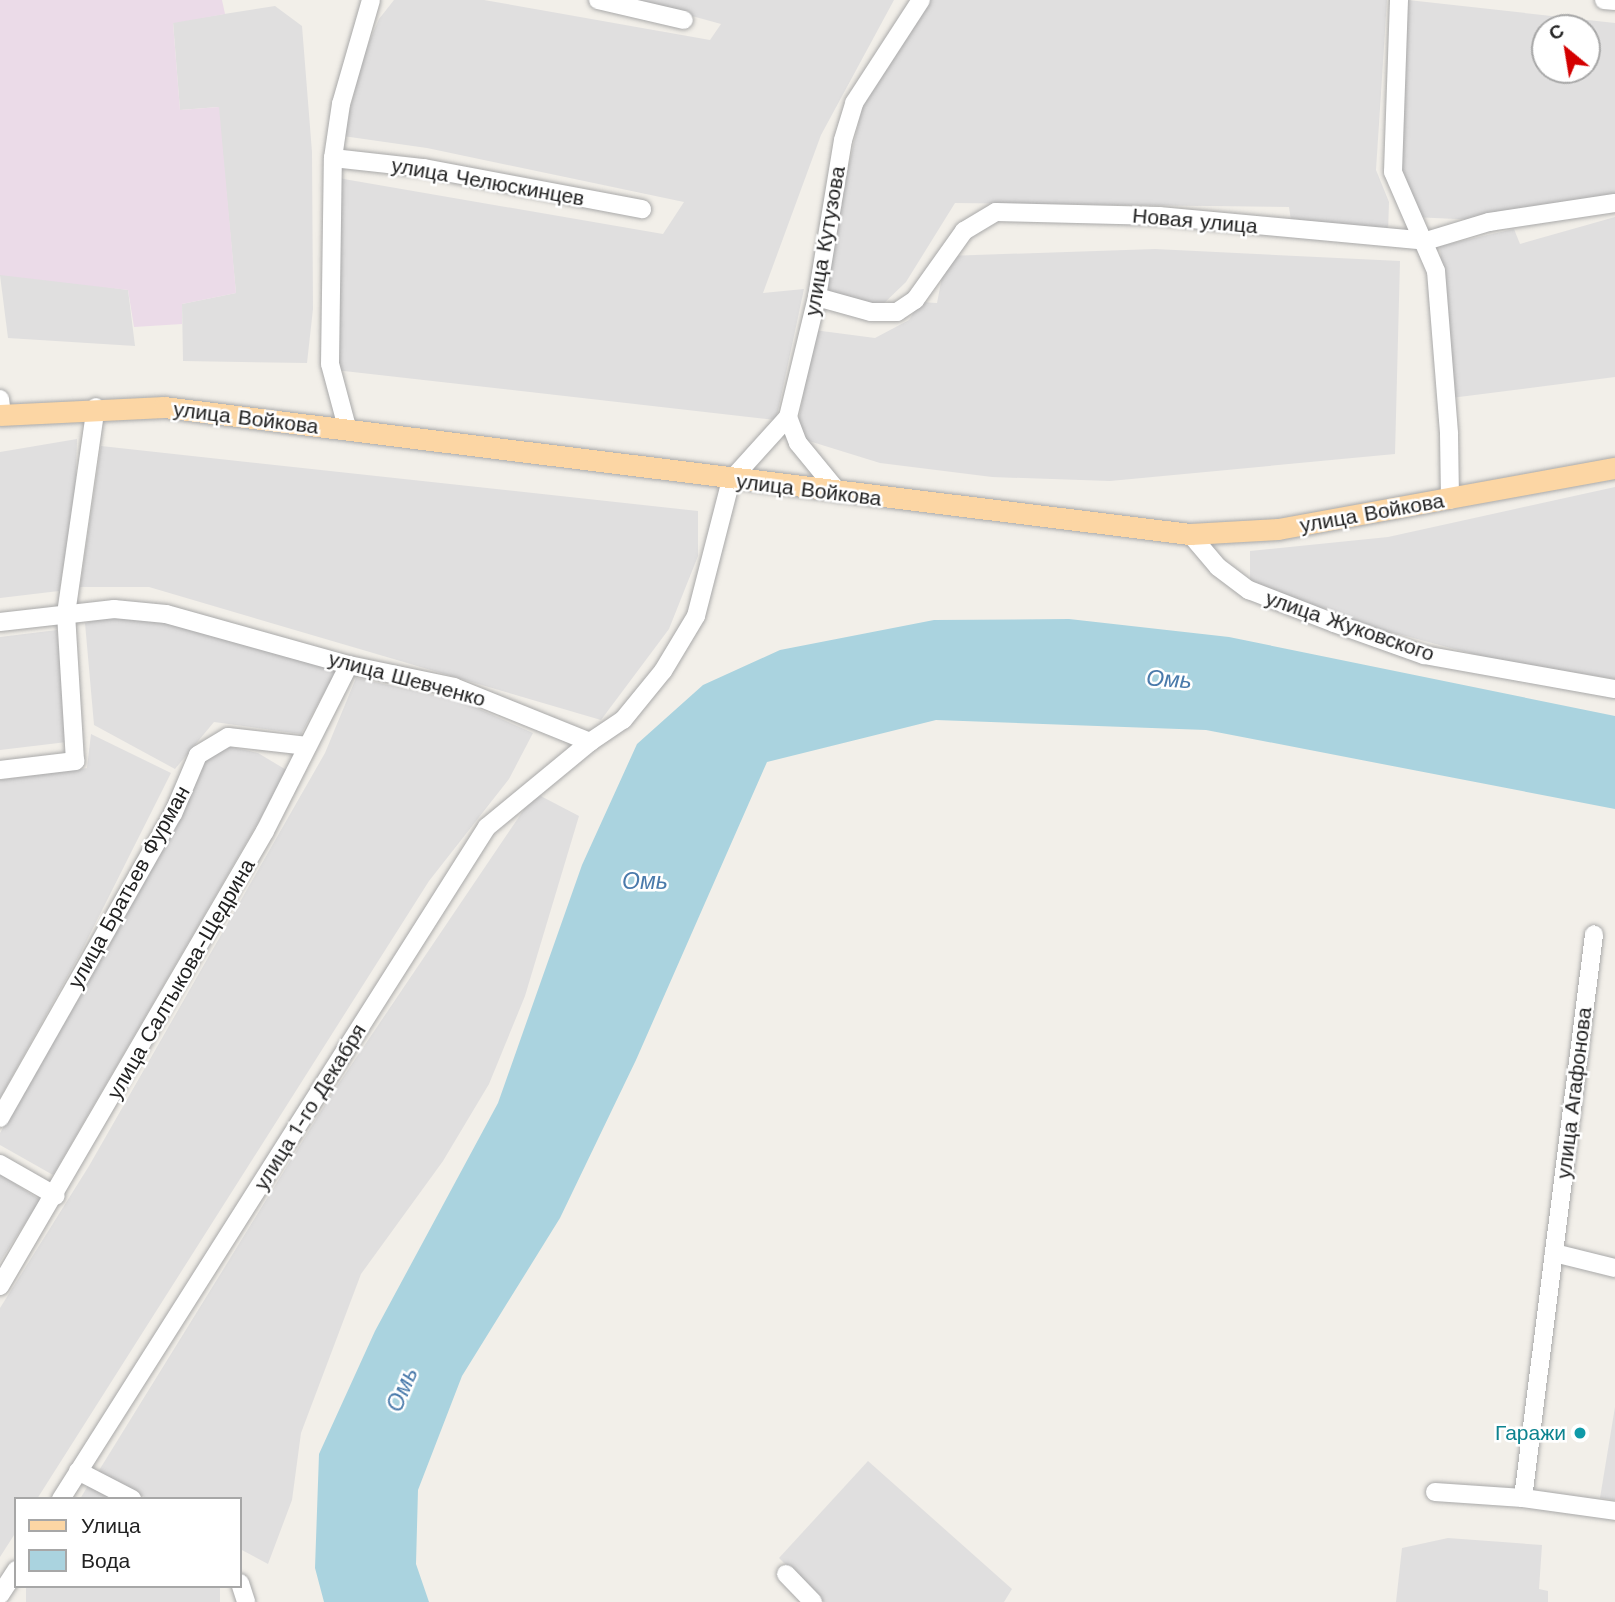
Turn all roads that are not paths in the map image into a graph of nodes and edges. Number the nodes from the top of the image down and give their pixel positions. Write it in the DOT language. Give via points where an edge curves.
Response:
graph roads {
  1 [pos="371,0"];
  2 [pos="598,0"];
  3 [pos="921,0"];
  4 [pos="1399,0"];
  5 [pos="1604,0"];
  6 [pos="1615,1"];
  7 [pos="684,20"];
  8 [pos="333,158"];
  9 [pos="1615,203"];
  10 [pos="642,209"];
  11 [pos="1426,241"];
  12 [pos="817,297"];
  13 [pos="96,407"];
  14 [pos="1,410"];
  15 [pos="788,417"];
  16 [pos="348,431"];
  17 [pos="1615,468"];
  18 [pos="731,480"];
  19 [pos="839,493"];
  20 [pos="1450,500"];
  21 [pos="1190,534"];
  22 [pos="66,614"];
  23 [pos="0,622"];
  24 [pos="349,665"];
  25 [pos="1615,689"];
  26 [pos="590,742"];
  27 [pos="307,746"];
  28 [pos="0,771"];
  29 [pos="1594,934"];
  30 [pos="0,1118"];
  31 [pos="0,1164"];
  32 [pos="56,1196"];
  33 [pos="1554,1252"];
  34 [pos="1615,1268"];
  35 [pos="0,1286"];
  36 [pos="78,1471"];
  37 [pos="1435,1492"];
  38 [pos="62,1497"];
  39 [pos="128,1497"];
  40 [pos="1523,1497"];
  41 [pos="1615,1511"];
  42 [pos="14,1573"];
  43 [pos="786,1574"];
  44 [pos="0,1595"];
  45 [pos="813,1602"];
  1 -- 8 [label="street" via="341,104"];
  2 -- 7 [label="street"];
  3 -- 12 [label="street, улица Кутузова" via="854,103 843,140"];
  4 -- 11 [label="street" via="1393,172"];
  5 -- 6 [label="street"];
  8 -- 10 [label="street, улица Челюскинцев" via="424,168"];
  8 -- 16 [label="street" via="330,364"];
  9 -- 11 [label="street, Новая улица" via="1489,222"];
  11 -- 12 [label="street, Новая улица" via="1159,216 996,212 964,231 915,300 897,313 871,312"];
  11 -- 20 [label="street" via="1437,285"];
  12 -- 15 [label="street, улица Кутузова"];
  13 -- 14 [label="main road, улица Войкова"];
  13 -- 16 [label="main road, улица Войкова" via="164,407"];
  13 -- 22 [label="street"];
  15 -- 18 [label="street, улица Кутузова"];
  15 -- 19 [label="street" via="798,443"];
  16 -- 18 [label="main road, улица Войкова"];
  17 -- 20 [label="main road, улица Войкова"];
  18 -- 19 [label="main road, улица Войкова"];
  18 -- 26 [label="street" via="696,616 663,671 623,720"];
  19 -- 21 [label="main road, улица Войкова"];
  20 -- 21 [label="main road, улица Войкова" via="1278,529"];
  21 -- 25 [label="street, улица Жуковского" via="1218,568 1249,590 1334,623 1424,655"];
  22 -- 23 [label="street, улица Шевченко"];
  22 -- 24 [label="street, улица Шевченко" via="114,608 166,614"];
  22 -- 28 [label="street" via="75,761"];
  24 -- 26 [label="street, улица Шевченко" via="454,687"];
  24 -- 27 [label="street, улица Салтыкова-Щедрина"];
  26 -- 36 [label="street, улица 1-го Декабря" via="487,827"];
  27 -- 30 [label="street, улица Братьев Фурман" via="228,737 198,755 173,814"];
  27 -- 32 [label="street, улица Салтыкова-Щедрина" via="265,831"];
  29 -- 33 [label="street, улица Агафонова"];
  31 -- 32 [label="street"];
  32 -- 35 [label="street, улица Салтыкова-Щедрина"];
  33 -- 34 [label="street"];
  33 -- 40 [label="street, улица Агафонова"];
  36 -- 38 [label="street, улица 1-го Декабря"];
  36 -- 39 [label="street"];
  37 -- 40 [label="street"];
  40 -- 41 [label="street"];
  42 -- 44 [label="street"];
  43 -- 45 [label="street"];
}
